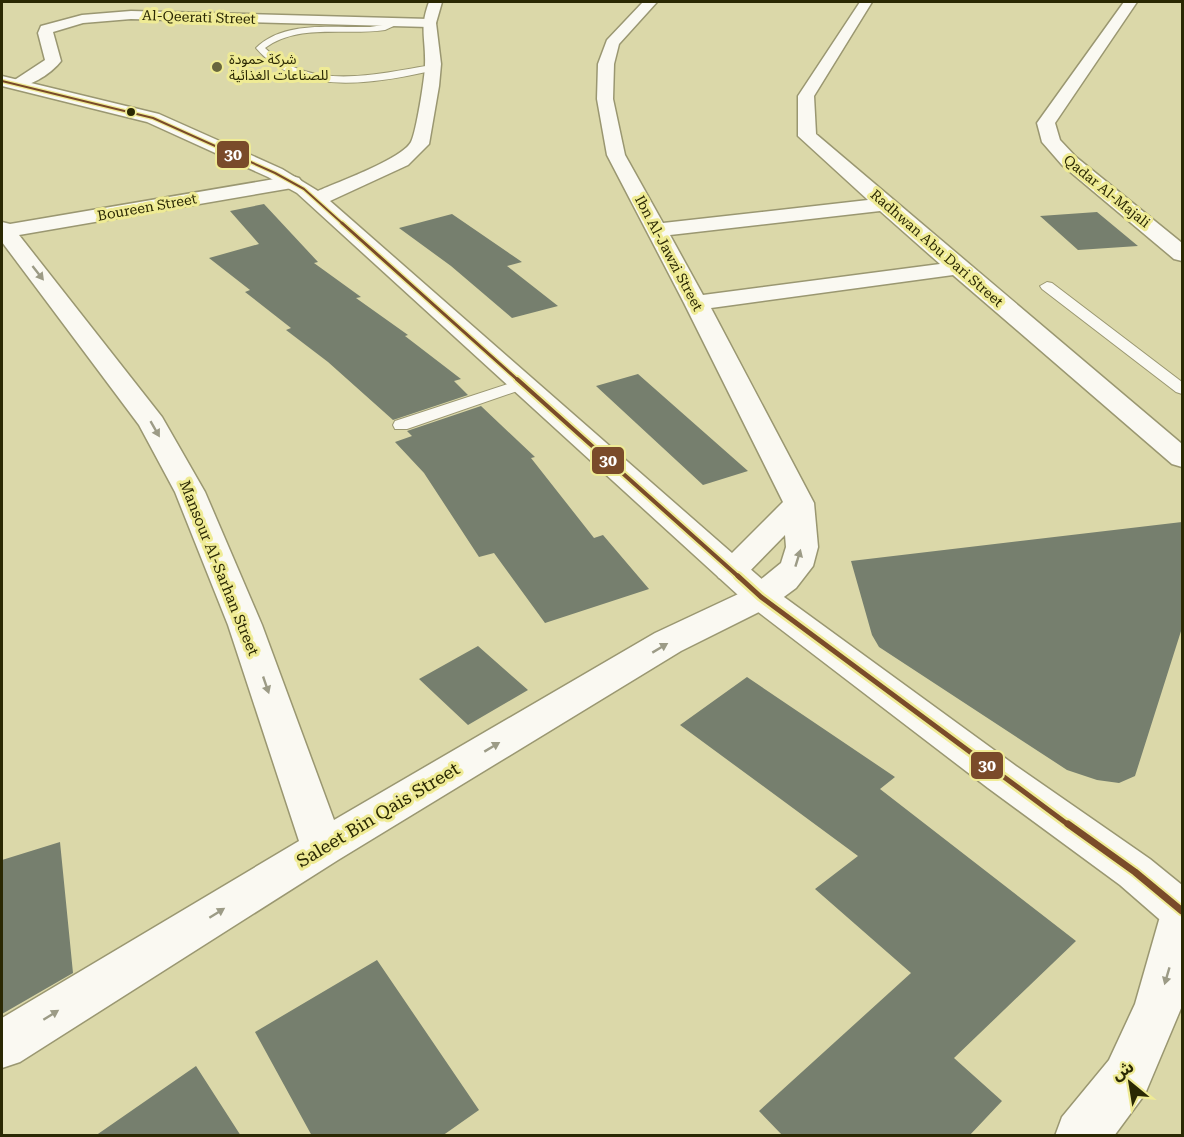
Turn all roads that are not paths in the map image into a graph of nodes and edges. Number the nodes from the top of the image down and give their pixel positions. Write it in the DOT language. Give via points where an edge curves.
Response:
graph roads {
  1 [pos="435,2"];
  2 [pos="650,2"];
  3 [pos="866,2"];
  4 [pos="1130,2"];
  5 [pos="394,22"];
  6 [pos="429,23"];
  7 [pos="432,68"];
  8 [pos="10,82"];
  9 [pos="384,170"];
  10 [pos="331,172"];
  11 [pos="298,182"];
  12 [pos="886,204"];
  13 [pos="3,230"];
  14 [pos="655,230"];
  15 [pos="1182,254"];
  16 [pos="958,268"];
  17 [pos="1047,286"];
  18 [pos="696,303"];
  19 [pos="523,384"];
  20 [pos="1182,389"];
  21 [pos="401,425"];
  22 [pos="1182,458"];
  23 [pos="799,503"];
  24 [pos="746,584"];
  25 [pos="323,848"];
  26 [pos="1135,872"];
  27 [pos="1182,890"];
  28 [pos="1182,911"];
  29 [pos="1182,920"];
  30 [pos="2,1046"];
  31 [pos="1081,1136"];
  1 -- 6 [label="street, Boureen Street"];
  2 -- 14 [label="street, Ibn Al-Jawzi Street" via="612,43 606,64 605,99 616,155"];
  3 -- 12 [label="street, Radhwan Abu Dari Street" via="806,96 807,136"];
  4 -- 15 [label="street, Qadar Al-Majali" via="1046,123 1047,132 1069,162"];
  5 -- 6 [label="street, Al-Qeerati Street"];
  5 -- 7 [label="lane" via="385,27 281,35 267,40 260,48 297,75 312,78 349,78"];
  5 -- 8 [label="street, Al-Qeerati Street" via="131,15 82,19 46,29 53,61"];
  6 -- 7 [label="street, Boureen Street"];
  7 -- 9 [label="street, Boureen Street" via="420,144"];
  8 -- 11 [label="street" via="153,118"];
  9 -- 10 [label="street"];
  9 -- 11 [label="street, Boureen Street"];
  11 -- 13 [label="street, Boureen Street"];
  11 -- 19 [label="street"];
  12 -- 14 [label="street"];
  12 -- 16 [label="street, Radhwan Abu Dari Street"];
  13 -- 25 [label="street, Mansour Al-Sarhan Street, one-way" via="152,423 190,492 245,625"];
  14 -- 18 [label="street, Ibn Al-Jawzi Street"];
  16 -- 18 [label="street"];
  16 -- 22 [label="street, Radhwan Abu Dari Street"];
  17 -- 20 [label="lane"];
  18 -- 23 [label="street, Ibn Al-Jawzi Street"];
  19 -- 21 [label="lane"];
  19 -- 24 [label="street"];
  23 -- 24 [label="street"];
  24 -- 23 [label="street, Ibn Al-Jawzi Street, one-way" via="784,580 797,566 802,547"];
  25 -- 24 [label="street, Saleet Bin Qais Street, one-way" via="668,642"];
  24 -- 26 [label="street"];
  30 -- 25 [label="street, Saleet Bin Qais Street, one-way"];
  26 -- 27 [label="street"];
  26 -- 28 [label="street"];
  29 -- 31 [label="street, one-way" via="1158,1005 1127,1077"];
}
